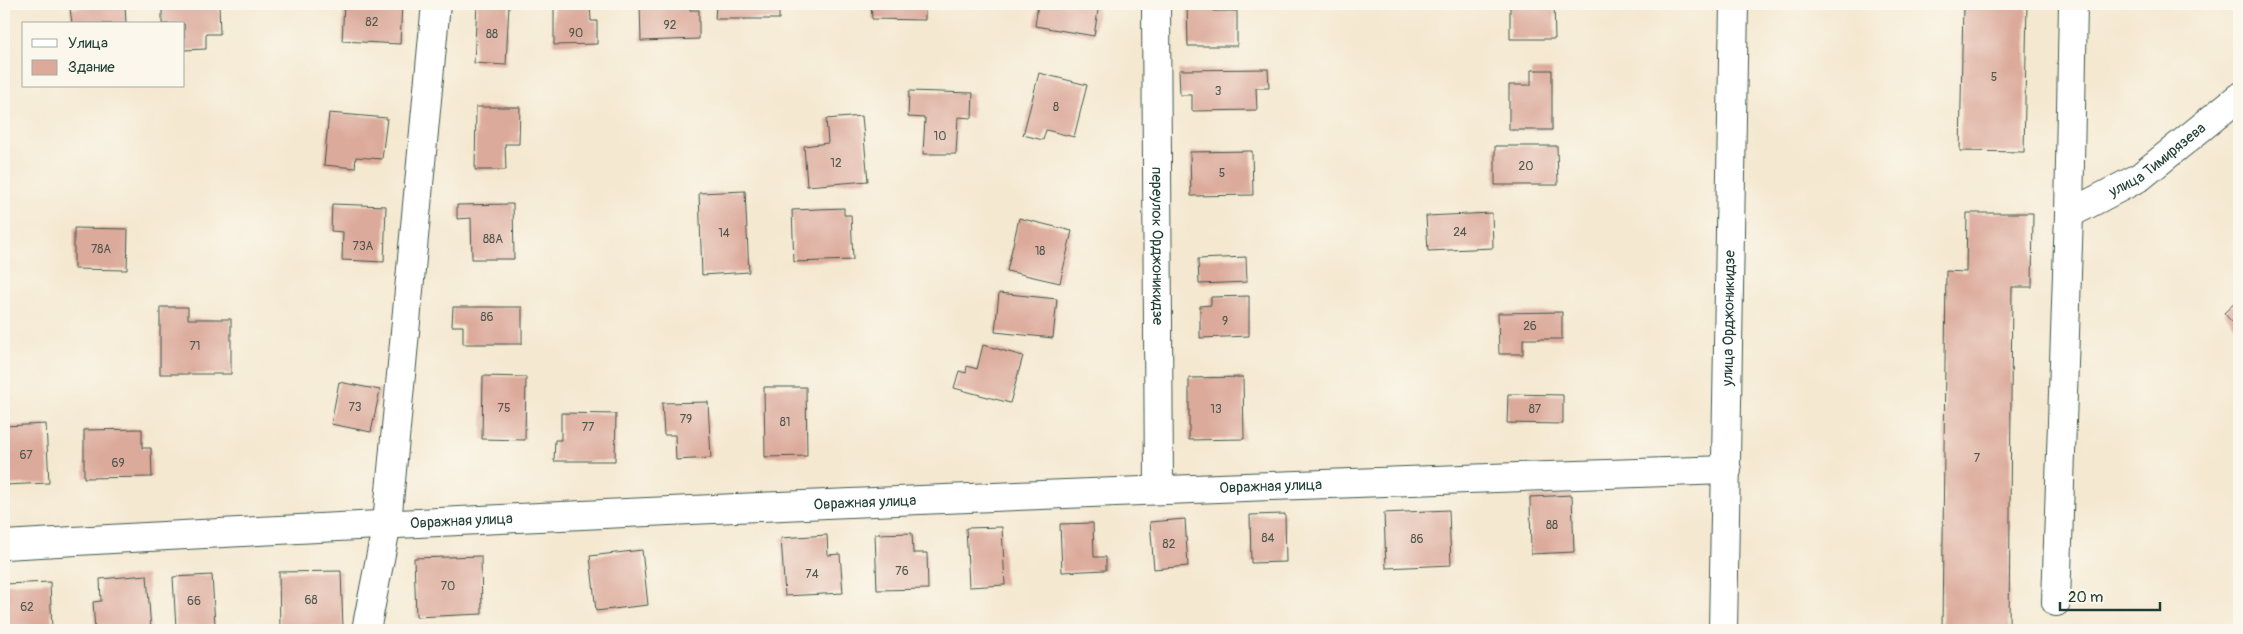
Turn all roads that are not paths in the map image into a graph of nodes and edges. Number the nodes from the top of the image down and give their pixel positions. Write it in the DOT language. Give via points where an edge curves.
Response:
graph roads {
  1 [pos="436,4"];
  2 [pos="1156,4"];
  3 [pos="1734,4"];
  4 [pos="2073,4"];
  5 [pos="2239,97"];
  6 [pos="2070,214"];
  7 [pos="1727,470"];
  8 [pos="1160,488"];
  9 [pos="387,523"];
  10 [pos="4,545"];
  11 [pos="2056,602"];
  12 [pos="366,630"];
  13 [pos="1723,630"];
  1 -- 9 [label="street"];
  2 -- 8 [label="street, переулок Орджоникидзе"];
  3 -- 7 [label="street, улица Орджоникидзе"];
  4 -- 6 [label="street"];
  5 -- 6 [label="street, улица Тимирязева" via="2140,177"];
  6 -- 11 [label="street"];
  7 -- 8 [label="street, Овражная улица"];
  7 -- 13 [label="street, улица Орджоникидзе"];
  8 -- 9 [label="street, Овражная улица"];
  9 -- 10 [label="street, Овражная улица"];
  9 -- 12 [label="street"];
}
